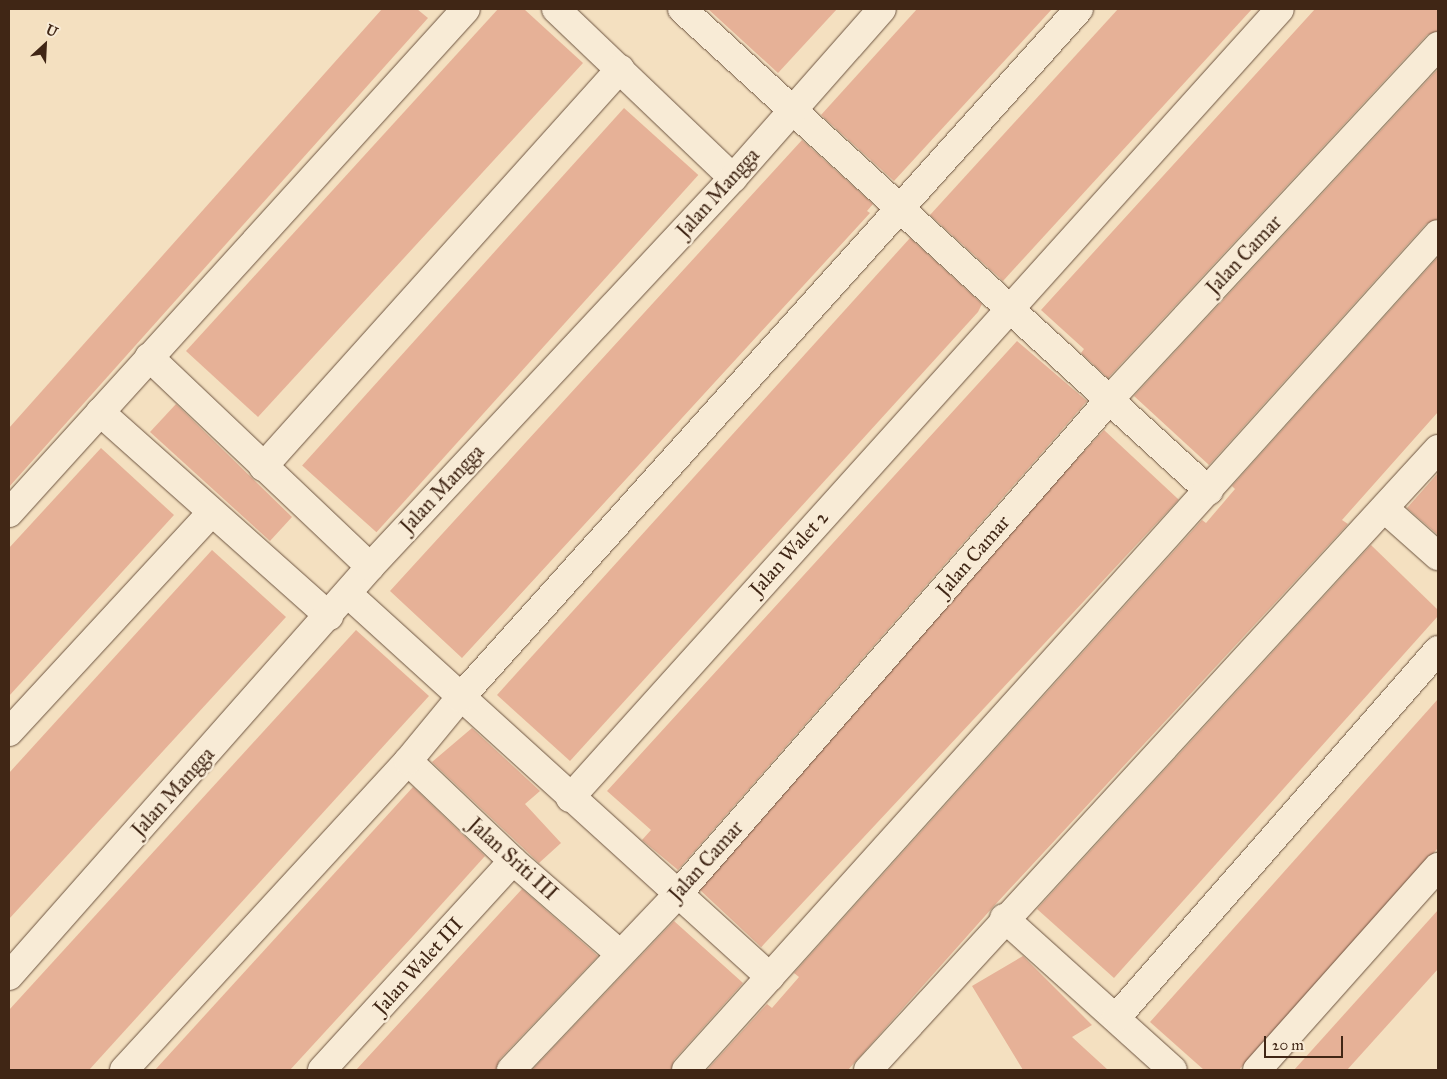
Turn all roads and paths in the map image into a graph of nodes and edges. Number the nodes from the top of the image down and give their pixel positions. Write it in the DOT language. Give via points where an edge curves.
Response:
graph roads {
  1 [pos="466,9"];
  2 [pos="556,9"];
  3 [pos="682,9"];
  4 [pos="882,9"];
  5 [pos="1080,9"];
  6 [pos="1280,9"];
  7 [pos="1438,46"];
  8 [pos="620,69"];
  9 [pos="791,110"];
  10 [pos="733,178"];
  11 [pos="902,207"];
  12 [pos="1438,234"];
  13 [pos="1009,307"];
  14 [pos="149,358"];
  15 [pos="1110,399"];
  16 [pos="100,412"];
  17 [pos="1438,449"];
  18 [pos="263,467"];
  19 [pos="1209,491"];
  20 [pos="1385,509"];
  21 [pos="211,512"];
  22 [pos="9,513"];
  23 [pos="1438,556"];
  24 [pos="370,567"];
  25 [pos="348,594"];
  26 [pos="328,616"];
  27 [pos="1438,650"];
  28 [pos="460,698"];
  29 [pos="9,732"];
  30 [pos="408,761"];
  31 [pos="570,798"];
  32 [pos="513,861"];
  33 [pos="1438,867"];
  34 [pos="677,896"];
  35 [pos="1004,918"];
  36 [pos="620,954"];
  37 [pos="9,976"];
  38 [pos="770,977"];
  39 [pos="1116,1018"];
  40 [pos="124,1070"];
  41 [pos="322,1070"];
  42 [pos="511,1070"];
  43 [pos="686,1070"];
  44 [pos="868,1070"];
  45 [pos="1173,1070"];
  46 [pos="1257,1070"];
  1 -- 14 [label="street"];
  2 -- 8 [label="street"];
  3 -- 9 [label="street"];
  4 -- 9 [label="street, Jalan Mangga"];
  5 -- 11 [label="street"];
  6 -- 13 [label="street, Jalan Walet 2"];
  7 -- 15 [label="street, Jalan Camar"];
  8 -- 10 [label="street"];
  8 -- 18 [label="street"];
  9 -- 10 [label="street, Jalan Mangga"];
  9 -- 11 [label="street"];
  10 -- 24 [label="street, Jalan Mangga"];
  11 -- 13 [label="street"];
  11 -- 28 [label="street"];
  12 -- 19 [label="street"];
  13 -- 15 [label="street"];
  13 -- 31 [label="street, Jalan Walet 2"];
  14 -- 16 [label="street"];
  14 -- 18 [label="street"];
  15 -- 19 [label="street"];
  15 -- 34 [label="street, Jalan Camar"];
  16 -- 21 [label="street"];
  16 -- 22 [label="street"];
  17 -- 20 [label="street"];
  18 -- 24 [label="street"];
  19 -- 38 [label="street"];
  20 -- 23 [label="street"];
  20 -- 35 [label="street"];
  21 -- 26 [label="street"];
  21 -- 29 [label="street"];
  24 -- 25 [label="street, Jalan Mangga"];
  25 -- 26 [label="street, Jalan Mangga"];
  25 -- 28 [label="street"];
  26 -- 37 [label="street, Jalan Mangga"];
  27 -- 39 [label="street"];
  28 -- 30 [label="street"];
  28 -- 31 [label="street"];
  30 -- 32 [label="street, Jalan Sriti III"];
  30 -- 40 [label="street"];
  31 -- 34 [label="street"];
  32 -- 36 [label="street, Jalan Sriti III"];
  32 -- 41 [label="street, Jalan Walet III"];
  33 -- 46 [label="street"];
  34 -- 36 [label="street, Jalan Camar"];
  34 -- 38 [label="street"];
  35 -- 39 [label="street"];
  35 -- 44 [label="street"];
  36 -- 42 [label="street, Jalan Camar"];
  38 -- 43 [label="street"];
  39 -- 45 [label="street"];
}
